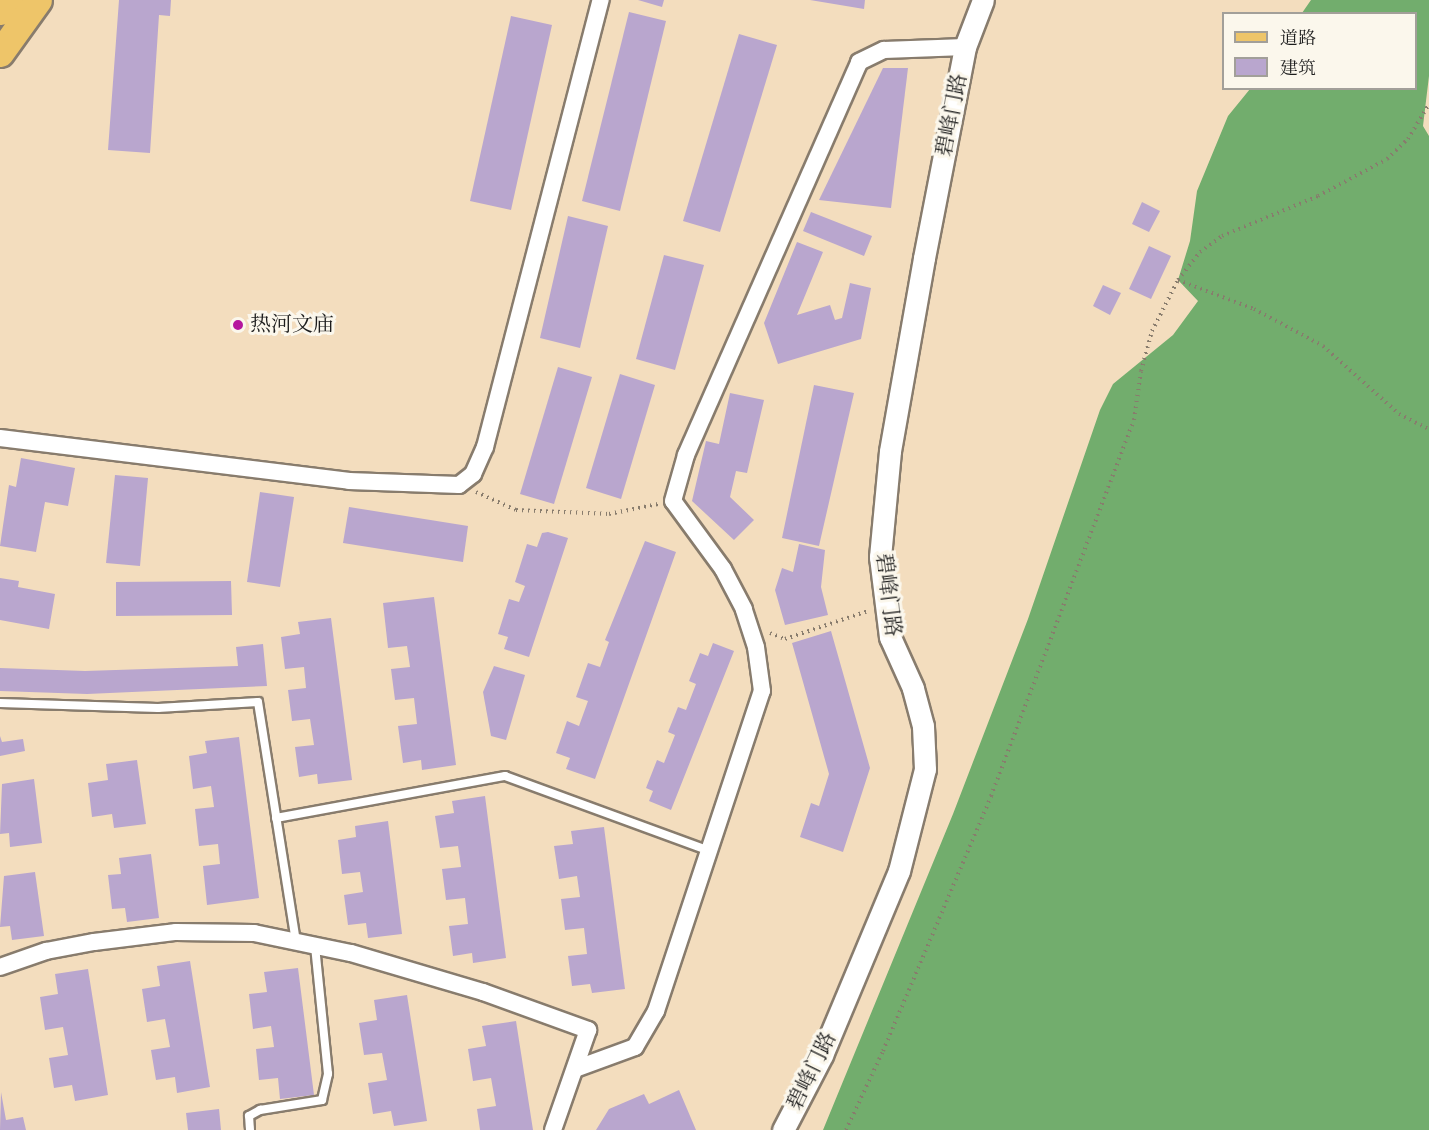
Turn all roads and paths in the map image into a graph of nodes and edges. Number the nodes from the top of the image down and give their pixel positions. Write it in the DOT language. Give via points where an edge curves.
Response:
graph roads {
  1 [pos="8,0"];
  2 [pos="38,0"];
  3 [pos="601,0"];
  4 [pos="983,0"];
  5 [pos="0,12"];
  6 [pos="965,47"];
  7 [pos="0,52"];
  8 [pos="1429,104"];
  9 [pos="1178,280"];
  10 [pos="1429,429"];
  11 [pos="0,438"];
  12 [pos="459,485"];
  13 [pos="673,501"];
  14 [pos="886,605"];
  15 [pos="768,632"];
  16 [pos="0,703"];
  17 [pos="276,818"];
  18 [pos="710,851"];
  19 [pos="296,942"];
  20 [pos="315,947"];
  21 [pos="0,967"];
  22 [pos="575,1070"];
  23 [pos="250,1130"];
  24 [pos="553,1130"];
  25 [pos="783,1130"];
  26 [pos="846,1130"];
  1 -- 5 [label="main road"];
  2 -- 7 [label="main road"];
  3 -- 12 [label="street" via="485,447 473,474"];
  4 -- 6 [label="street, 碧峰门路"];
  6 -- 13 [label="street" via="884,50 859,63 686,455"];
  6 -- 14 [label="street, 碧峰门路" via="890,451 880,557"];
  8 -- 9 [label="path" via="1408,139 1387,159 1318,196 1222,236 1200,252"];
  9 -- 10 [label="path" via="1254,309 1323,346 1399,414"];
  9 -- 26 [label="path" via="1152,332 1134,420 1010,746 884,1052"];
  11 -- 12 [label="street" via="350,481"];
  12 -- 13 [label="path" via="516,510 609,514"];
  13 -- 18 [label="street" via="723,569 744,609 756,647 762,691"];
  14 -- 15 [label="path" via="785,639"];
  14 -- 25 [label="street, 碧峰门路" via="890,637 913,688 923,726 925,769 899,871 822,1055"];
  16 -- 17 [label="lane" via="158,708 258,702"];
  17 -- 18 [label="lane" via="505,776"];
  17 -- 19 [label="lane"];
  18 -- 22 [label="street" via="656,1011 635,1047"];
  19 -- 20 [label="street"];
  19 -- 21 [label="street" via="254,933 176,932 46,951"];
  20 -- 22 [label="street" via="483,992 588,1030"];
  20 -- 23 [label="lane" via="328,1074 322,1100 260,1110 249,1116"];
  22 -- 24 [label="street"];
}
